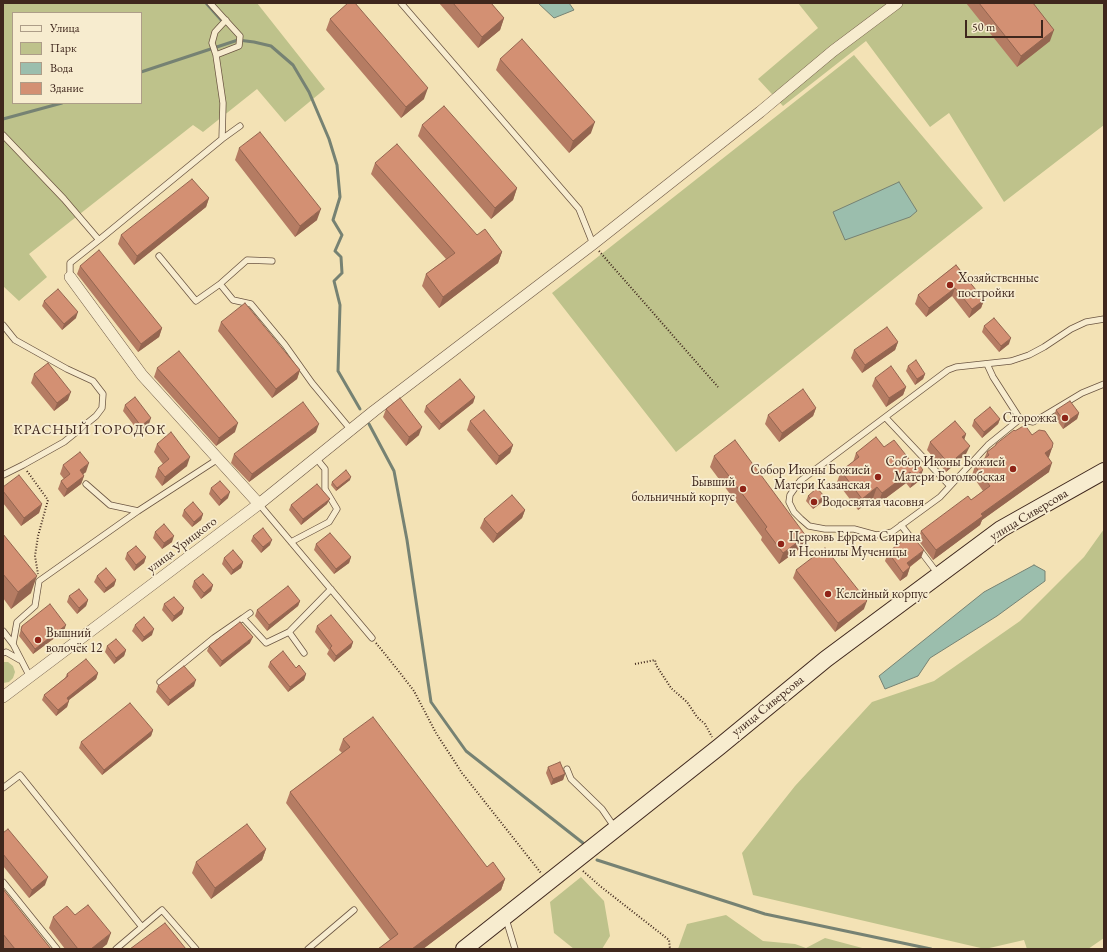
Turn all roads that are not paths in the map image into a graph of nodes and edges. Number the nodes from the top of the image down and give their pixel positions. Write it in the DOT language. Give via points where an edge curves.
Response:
graph roads {
  1 [pos="210,3"];
  2 [pos="401,3"];
  3 [pos="893,4"];
  4 [pos="226,20"];
  5 [pos="216,55"];
  6 [pos="240,126"];
  7 [pos="3,135"];
  8 [pos="222,139"];
  9 [pos="99,240"];
  10 [pos="593,244"];
  11 [pos="159,256"];
  12 [pos="272,261"];
  13 [pos="70,277"];
  14 [pos="220,284"];
  15 [pos="1104,319"];
  16 [pos="3,325"];
  17 [pos="987,364"];
  18 [pos="1104,384"];
  19 [pos="886,418"];
  20 [pos="1020,419"];
  21 [pos="351,430"];
  22 [pos="316,458"];
  23 [pos="218,459"];
  24 [pos="1104,471"];
  25 [pos="3,475"];
  26 [pos="86,484"];
  27 [pos="950,486"];
  28 [pos="259,504"];
  29 [pos="138,511"];
  30 [pos="901,525"];
  31 [pos="291,542"];
  32 [pos="939,576"];
  33 [pos="331,589"];
  34 [pos="250,613"];
  35 [pos="243,618"];
  36 [pos="3,631"];
  37 [pos="289,632"];
  38 [pos="372,638"];
  39 [pos="13,644"];
  40 [pos="304,653"];
  41 [pos="3,654"];
  42 [pos="20,660"];
  43 [pos="30,677"];
  44 [pos="160,682"];
  45 [pos="3,697"];
  46 [pos="567,769"];
  47 [pos="3,788"];
  48 [pos="615,829"];
  49 [pos="3,882"];
  50 [pos="354,910"];
  51 [pos="505,916"];
  52 [pos="142,927"];
  53 [pos="57,949"];
  54 [pos="116,949"];
  55 [pos="196,949"];
  56 [pos="308,949"];
  57 [pos="464,949"];
  58 [pos="515,949"];
  1 -- 4 [label="lane"];
  2 -- 10 [label="lane" via="579,209"];
  3 -- 10 [label="street, улица Урицкого"];
  4 -- 5 [label="lane" via="215,32 212,43"];
  4 -- 5 [label="lane" via="240,36 239,46"];
  5 -- 8 [label="lane" via="222,103"];
  6 -- 8 [label="lane"];
  7 -- 9 [label="lane"];
  8 -- 9 [label="lane"];
  9 -- 13 [label="lane" via="70,263"];
  10 -- 21 [label="street, улица Урицкого"];
  11 -- 14 [label="lane" via="196,301"];
  12 -- 14 [label="lane" via="247,260"];
  13 -- 23 [label="street" via="142,375"];
  14 -- 21 [label="lane" via="233,300 251,304"];
  15 -- 17 [label="lane" via="1086,322 1071,329 1029,355 1011,361"];
  16 -- 25 [label="lane" via="15,340 92,381 103,394 102,408 96,416 64,442"];
  17 -- 19 [label="lane" via="948,370"];
  17 -- 20 [label="lane" via="993,378"];
  18 -- 20 [label="lane" via="1082,393 1032,422"];
  19 -- 27 [label="lane"];
  19 -- 30 [label="lane" via="800,481 790,495 790,502 794,512 809,526 825,529 846,528 880,534 892,532"];
  20 -- 27 [label="lane" via="988,446"];
  21 -- 22 [label="street, улица Урицкого"];
  22 -- 28 [label="street, улица Урицкого"];
  22 -- 31 [label="lane" via="325,469 325,489 337,509 329,522"];
  23 -- 28 [label="street"];
  23 -- 29 [label="lane"];
  24 -- 32 [label="street, улица Сиверсова" via="1001,530"];
  26 -- 29 [label="lane" via="110,505"];
  27 -- 30 [label="lane" via="940,497"];
  28 -- 31 [label="lane"];
  28 -- 43 [label="street, улица Урицкого"];
  29 -- 39 [label="lane" via="39,581 35,606 17,622"];
  30 -- 32 [label="lane"];
  31 -- 33 [label="lane"];
  32 -- 48 [label="street, улица Сиверсова" via="826,659"];
  33 -- 37 [label="lane"];
  33 -- 38 [label="lane"];
  34 -- 35 [label="lane"];
  35 -- 37 [label="lane" via="266,643"];
  35 -- 44 [label="lane"];
  36 -- 39 [label="lane"];
  37 -- 40 [label="lane"];
  39 -- 42 [label="lane"];
  41 -- 42 [label="lane" via="6,652"];
  42 -- 43 [label="lane"];
  43 -- 45 [label="street, улица Урицкого"];
  46 -- 48 [label="lane" via="571,779 602,809"];
  47 -- 52 [label="lane" via="20,774"];
  48 -- 51 [label="street, улица Сиверсова"];
  49 -- 53 [label="lane"];
  50 -- 56 [label="lane"];
  51 -- 57 [label="street, улица Сиверсова"];
  51 -- 58 [label="lane"];
  52 -- 54 [label="lane"];
  52 -- 55 [label="lane" via="162,910"];
}
